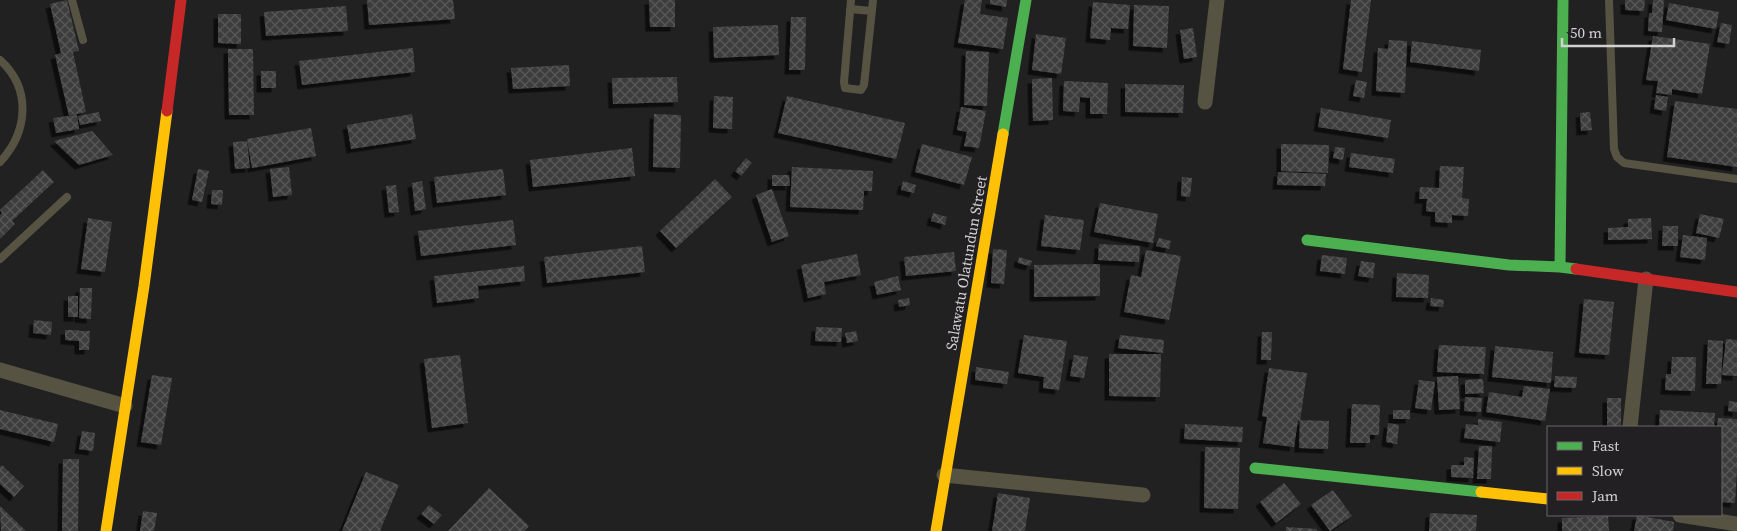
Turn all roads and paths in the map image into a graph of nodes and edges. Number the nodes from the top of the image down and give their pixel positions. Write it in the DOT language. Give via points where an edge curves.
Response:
graph roads {
  1 [pos="72,0"];
  2 [pos="181,0"];
  3 [pos="851,0"];
  4 [pos="872,0"];
  5 [pos="1026,0"];
  6 [pos="1217,0"];
  7 [pos="1563,0"];
  8 [pos="1609,0"];
  9 [pos="850,9"];
  10 [pos="872,11"];
  11 [pos="83,40"];
  12 [pos="0,60"];
  13 [pos="1205,102"];
  14 [pos="0,162"];
  15 [pos="1737,179"];
  16 [pos="67,197"];
  17 [pos="1307,240"];
  18 [pos="0,259"];
  19 [pos="1560,267"];
  20 [pos="1646,279"];
  21 [pos="1737,292"];
  22 [pos="0,370"];
  23 [pos="125,406"];
  24 [pos="1630,426"];
  25 [pos="1255,468"];
  26 [pos="944,475"];
  27 [pos="1143,495"];
  28 [pos="1547,499"];
  29 [pos="1686,516"];
  30 [pos="1737,524"];
  31 [pos="106,531"];
  32 [pos="936,531"];
  1 -- 11 [label="lane"];
  2 -- 23 [label="street"];
  3 -- 9 [label="lane"];
  4 -- 10 [label="lane"];
  5 -- 26 [label="street, Salawatu Olatundun Street"];
  6 -- 13 [label="street"];
  7 -- 19 [label="street"];
  8 -- 15 [label="lane" via="1614,149 1617,157 1624,163"];
  9 -- 10 [label="lane"];
  9 -- 10 [label="lane" via="844,82 845,88 861,90"];
  12 -- 14 [label="lane" via="14,76 23,115 16,141"];
  16 -- 18 [label="lane"];
  17 -- 19 [label="street" via="1509,265"];
  19 -- 20 [label="street"];
  20 -- 21 [label="street"];
  20 -- 24 [label="street"];
  22 -- 23 [label="street"];
  23 -- 31 [label="street"];
  25 -- 28 [label="street"];
  26 -- 27 [label="street"];
  26 -- 32 [label="street, Salawatu Olatundun Street"];
  29 -- 30 [label="street"];
}
